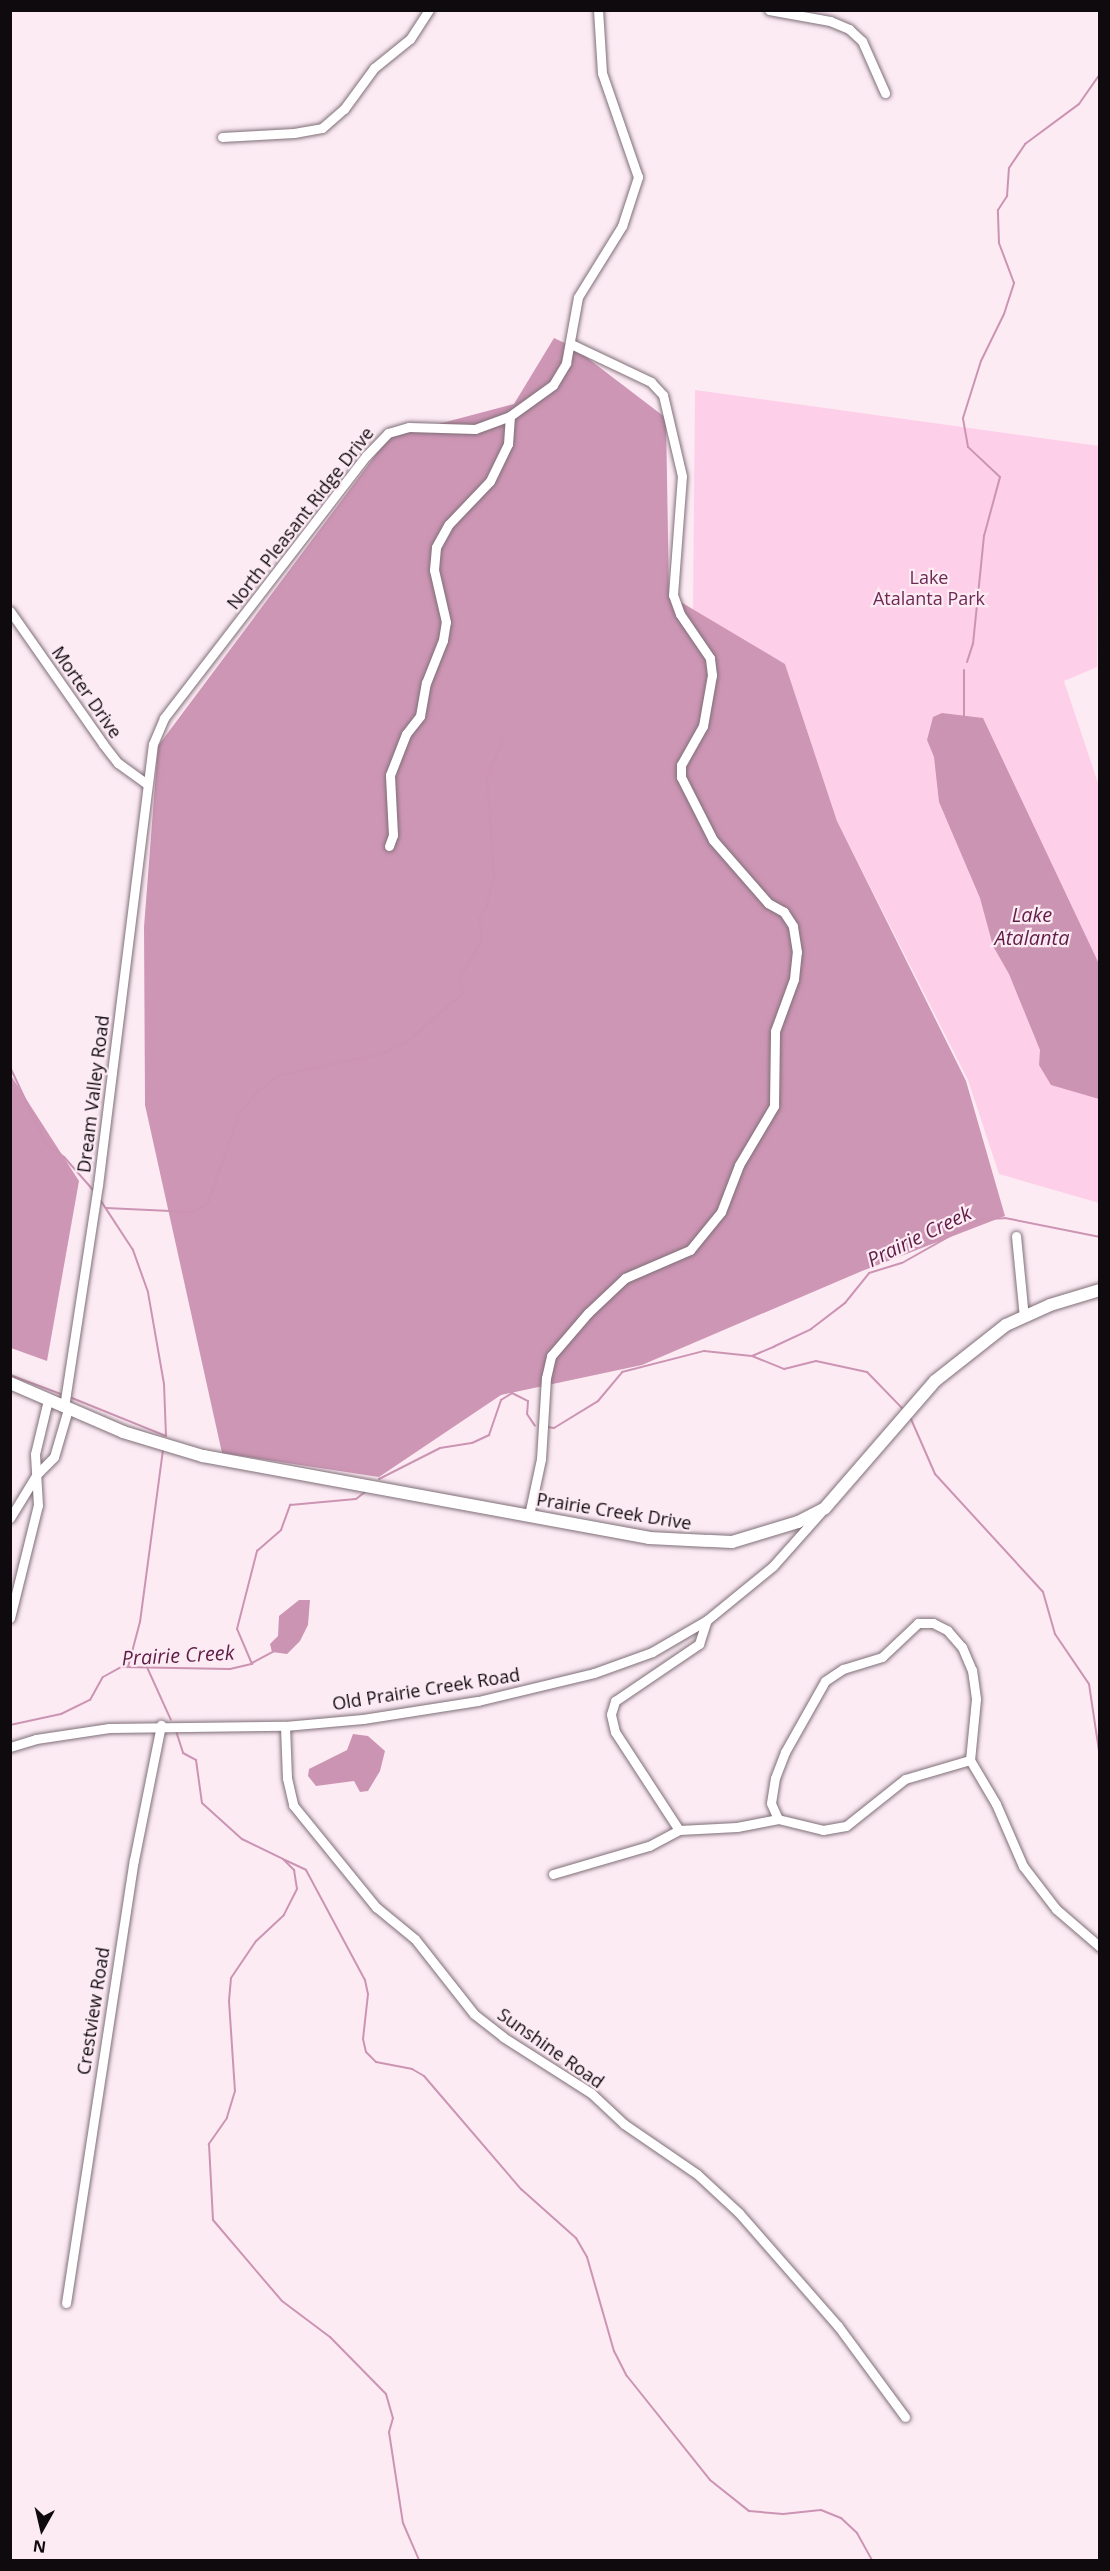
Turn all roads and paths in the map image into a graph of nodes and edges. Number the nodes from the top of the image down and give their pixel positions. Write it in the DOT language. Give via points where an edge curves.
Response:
graph roads {
  1 [pos="429,10"];
  2 [pos="598,10"];
  3 [pos="769,10"];
  4 [pos="885,93"];
  5 [pos="222,137"];
  6 [pos="571,344"];
  7 [pos="510,416"];
  8 [pos="10,611"];
  9 [pos="147,784"];
  10 [pos="389,846"];
  11 [pos="1016,1236"];
  12 [pos="1100,1290"];
  13 [pos="1024,1317"];
  14 [pos="10,1383"];
  15 [pos="48,1400"];
  16 [pos="66,1408"];
  17 [pos="37,1474"];
  18 [pos="825,1508"];
  19 [pos="529,1515"];
  20 [pos="10,1518"];
  21 [pos="10,1618"];
  22 [pos="707,1620"];
  23 [pos="161,1725"];
  24 [pos="285,1726"];
  25 [pos="10,1747"];
  26 [pos="970,1760"];
  27 [pos="778,1819"];
  28 [pos="679,1830"];
  29 [pos="553,1874"];
  30 [pos="1100,1947"];
  31 [pos="66,2303"];
  32 [pos="904,2416"];
  1 -- 5 [label="street" via="410,39 374,68 344,109 322,128 294,134"];
  2 -- 6 [label="street, North Pleasant Ridge Drive" via="602,73 638,177 622,226 578,297"];
  3 -- 4 [label="street" via="830,21 849,29 862,40"];
  6 -- 7 [label="street, North Pleasant Ridge Drive" via="566,363 553,385"];
  6 -- 19 [label="street" via="651,382 663,395 682,476 673,595 680,614 710,658 712,675 703,726 681,765 681,777 713,840 768,903 784,912 793,926 797,952 794,979 775,1031 774,1106 739,1165 721,1212 690,1250 625,1278 551,1356 541,1459"];
  7 -- 9 [label="street, North Pleasant Ridge Drive" via="475,429 409,427 388,433 366,456 164,718 153,744"];
  7 -- 10 [label="street" via="508,444 490,481 449,524 436,547 434,570 443,604 443,640 426,683 420,716 406,734 390,775 393,835"];
  8 -- 9 [label="street, Morter Drive" via="103,744 118,762"];
  9 -- 16 [label="street, Dream Valley Road" via="96,1201"];
  11 -- 13 [label="street"];
  12 -- 13 [label="main road, Prairie Creek Drive"];
  13 -- 18 [label="main road, Prairie Creek Drive" via="968,1353 935,1381"];
  14 -- 15 [label="main road, Prairie Creek Drive"];
  15 -- 16 [label="main road, Prairie Creek Drive"];
  15 -- 17 [label="street" via="34,1454"];
  16 -- 17 [label="street, Dream Valley Road" via="54,1457"];
  16 -- 19 [label="main road, Prairie Creek Drive" via="123,1432 203,1456"];
  17 -- 20 [label="street, Dream Valley Road"];
  17 -- 21 [label="street" via="38,1505"];
  18 -- 19 [label="main road, Prairie Creek Drive" via="798,1522 732,1542 650,1538"];
  18 -- 22 [label="street, Old Prairie Creek Road" via="773,1566"];
  22 -- 24 [label="street, Old Prairie Creek Road" via="652,1652 594,1673 478,1701 363,1719"];
  22 -- 28 [label="street" via="699,1644 615,1701 611,1714 615,1732"];
  23 -- 24 [label="street, Old Prairie Creek Road"];
  23 -- 25 [label="street, Old Prairie Creek Road" via="72,1732"];
  23 -- 31 [label="street, Crestview Road" via="134,1860"];
  24 -- 32 [label="street, Sunshine Road" via="287,1778 293,1805 376,1907 415,1939 474,2014 591,2093 624,2124 697,2174 739,2213 838,2326"];
  26 -- 27 [label="street" via="905,1779 846,1826 823,1830"];
  26 -- 27 [label="street" via="976,1699 972,1670 962,1647 947,1630 933,1623 918,1623 882,1657 843,1670 825,1681 785,1752 775,1778 771,1803"];
  26 -- 30 [label="street" via="996,1804 1023,1866 1056,1909"];
  27 -- 28 [label="street" via="737,1827"];
  28 -- 29 [label="street" via="649,1846"];
}
